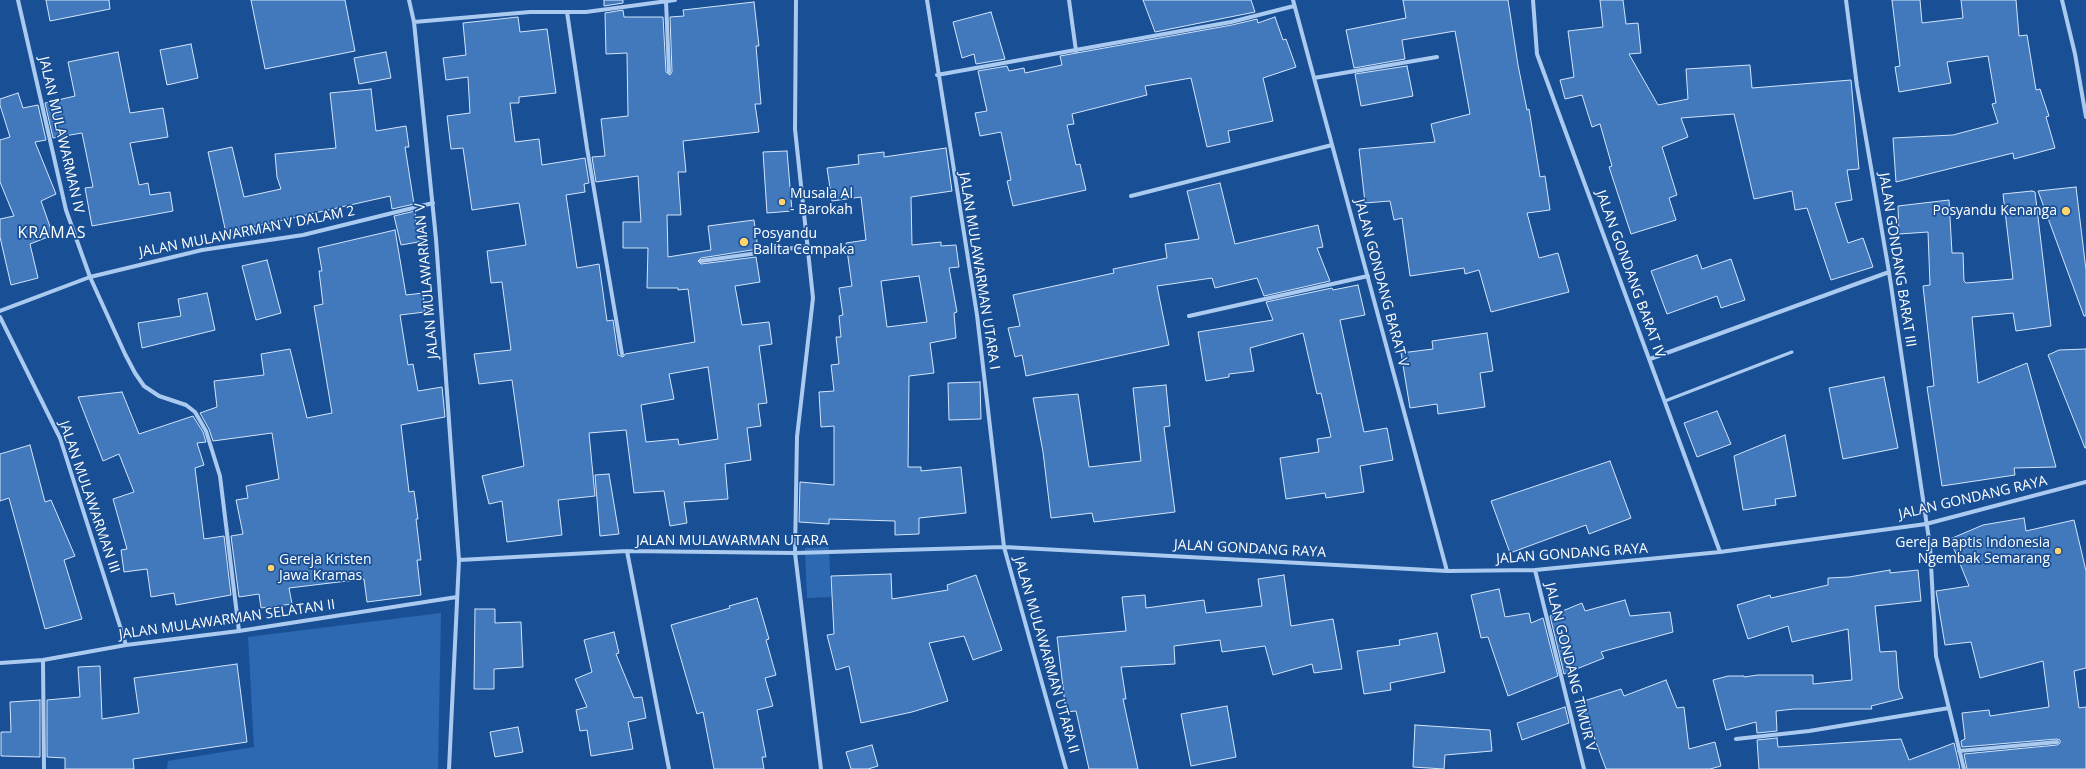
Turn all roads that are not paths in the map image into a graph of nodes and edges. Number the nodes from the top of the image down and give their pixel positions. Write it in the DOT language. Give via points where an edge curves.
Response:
graph roads {
  1 [pos="18,0"];
  2 [pos="409,0"];
  3 [pos="675,0"];
  4 [pos="796,0"];
  5 [pos="927,0"];
  6 [pos="1069,0"];
  7 [pos="1293,0"];
  8 [pos="1533,0"];
  9 [pos="1846,0"];
  10 [pos="2062,0"];
  11 [pos="666,1"];
  12 [pos="1294,6"];
  13 [pos="567,12"];
  14 [pos="414,22"];
  15 [pos="1076,51"];
  16 [pos="1437,57"];
  17 [pos="669,72"];
  18 [pos="937,75"];
  19 [pos="1314,78"];
  20 [pos="2086,117"];
  21 [pos="1332,145"];
  22 [pos="1131,196"];
  23 [pos="432,203"];
  24 [pos="808,246"];
  25 [pos="701,261"];
  26 [pos="1889,272"];
  27 [pos="1368,276"];
  28 [pos="90,277"];
  29 [pos="0,311"];
  30 [pos="1189,316"];
  31 [pos="0,317"];
  32 [pos="1792,352"];
  33 [pos="622,354"];
  34 [pos="1650,359"];
  35 [pos="1665,401"];
  36 [pos="2086,482"];
  37 [pos="1926,524"];
  38 [pos="1004,547"];
  39 [pos="627,551"];
  40 [pos="1720,552"];
  41 [pos="795,553"];
  42 [pos="459,560"];
  43 [pos="1535,570"];
  44 [pos="1447,571"];
  45 [pos="457,597"];
  46 [pos="239,631"];
  47 [pos="126,646"];
  48 [pos="43,660"];
  49 [pos="0,663"];
  50 [pos="1949,708"];
  51 [pos="1736,739"];
  52 [pos="2057,742"];
  53 [pos="1959,750"];
  54 [pos="44,769"];
  55 [pos="448,769"];
  56 [pos="669,769"];
  57 [pos="821,769"];
  58 [pos="1066,769"];
  59 [pos="1584,769"];
  60 [pos="1964,769"];
  1 -- 28 [label="street, JALAN MULAWARMAN IV" via="66,210"];
  2 -- 14 [label="street, JALAN MULAWARMAN V"];
  3 -- 11 [label="street"];
  4 -- 24 [label="street" via="795,128"];
  5 -- 18 [label="street, JALAN MULAWARMAN UTARA I"];
  6 -- 15 [label="street"];
  7 -- 12 [label="street, JALAN GONDANG BARAT V"];
  8 -- 34 [label="street, JALAN GONDANG BARAT IV" via="1538,54"];
  9 -- 26 [label="street, JALAN GONDANG BARAT III" via="1857,86"];
  10 -- 20 [label="street"];
  11 -- 13 [label="street" via="586,12"];
  11 -- 17 [label="street"];
  12 -- 15 [label="street" via="1231,22"];
  12 -- 19 [label="street, JALAN GONDANG BARAT V"];
  13 -- 14 [label="street" via="530,12"];
  13 -- 33 [label="street"];
  14 -- 23 [label="street, JALAN MULAWARMAN V"];
  15 -- 18 [label="street"];
  16 -- 19 [label="street"];
  18 -- 38 [label="street, JALAN MULAWARMAN UTARA I" via="977,314"];
  19 -- 21 [label="street, JALAN GONDANG BARAT V"];
  21 -- 22 [label="street"];
  21 -- 27 [label="street, JALAN GONDANG BARAT V"];
  23 -- 28 [label="street, JALAN MULAWARMAN V DALAM 2" via="303,235 202,250"];
  23 -- 42 [label="street, JALAN MULAWARMAN V"];
  24 -- 25 [label="street"];
  24 -- 41 [label="street" via="813,298 797,437"];
  26 -- 34 [label="street"];
  26 -- 37 [label="street, JALAN GONDANG BARAT III"];
  27 -- 30 [label="street"];
  27 -- 44 [label="street, JALAN GONDANG BARAT V"];
  28 -- 29 [label="street, JALAN MULAWARMAN V DALAM 2"];
  28 -- 46 [label="street, JALAN MULAWARMAN IV" via="125,354 144,386 159,396 195,412 206,431 220,476"];
  31 -- 47 [label="street, JALAN MULAWARMAN III" via="60,438"];
  32 -- 35 [label="lane"];
  34 -- 35 [label="street, JALAN GONDANG BARAT IV"];
  35 -- 40 [label="street, JALAN GONDANG BARAT IV"];
  36 -- 37 [label="street, JALAN GONDANG RAYA"];
  37 -- 40 [label="street, JALAN GONDANG RAYA"];
  37 -- 50 [label="street, JALAN GONDANG BARAT III" via="1930,546 1936,656"];
  38 -- 41 [label="street, JALAN MULAWARMAN UTARA"];
  38 -- 44 [label="street, JALAN GONDANG RAYA"];
  38 -- 58 [label="street, JALAN MULAWARMAN UTARA II"];
  39 -- 41 [label="street, JALAN MULAWARMAN UTARA"];
  39 -- 42 [label="street, JALAN MULAWARMAN UTARA"];
  39 -- 56 [label="street"];
  40 -- 43 [label="street, JALAN GONDANG RAYA"];
  41 -- 57 [label="street"];
  42 -- 45 [label="street, JALAN MULAWARMAN V"];
  43 -- 44 [label="street, JALAN GONDANG RAYA"];
  43 -- 59 [label="street, JALAN GONDANG TIMUR V"];
  45 -- 46 [label="street, JALAN MULAWARMAN SELATAN II"];
  45 -- 55 [label="street, JALAN MULAWARMAN V"];
  46 -- 47 [label="street, JALAN MULAWARMAN SELATAN II"];
  47 -- 48 [label="street, JALAN MULAWARMAN SELATAN II"];
  48 -- 49 [label="street, JALAN MULAWARMAN SELATAN II"];
  48 -- 54 [label="street"];
  50 -- 51 [label="street" via="1809,731"];
  50 -- 53 [label="street, JALAN GONDANG BARAT III"];
  52 -- 53 [label="street"];
  53 -- 60 [label="street, JALAN GONDANG BARAT III"];
}
